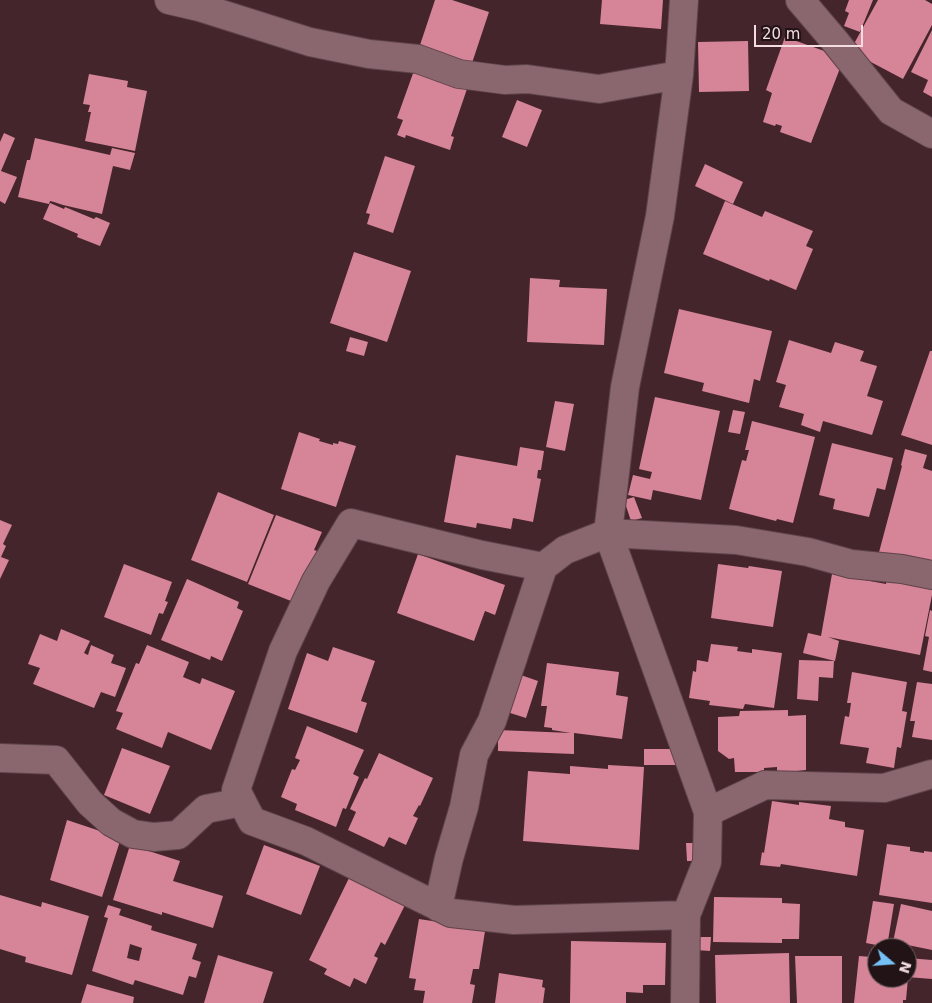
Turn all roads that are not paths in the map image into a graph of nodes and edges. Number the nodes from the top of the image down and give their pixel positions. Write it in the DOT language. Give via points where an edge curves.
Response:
graph roads {
  1 [pos="169,0"];
  2 [pos="684,0"];
  3 [pos="800,0"];
  4 [pos="680,75"];
  5 [pos="932,134"];
  6 [pos="608,533"];
  7 [pos="542,567"];
  8 [pos="932,575"];
  9 [pos="0,758"];
  10 [pos="932,774"];
  11 [pos="242,802"];
  12 [pos="708,812"];
  13 [pos="438,907"];
  14 [pos="686,915"];
  15 [pos="685,1003"];
  1 -- 4 [label="street" via="310,42 369,54 418,59 459,74 600,89"];
  2 -- 4 [label="street"];
  3 -- 5 [label="street" via="892,112"];
  4 -- 6 [label="street" via="660,216 625,387"];
  6 -- 7 [label="street" via="565,550"];
  6 -- 8 [label="street" via="736,540 808,552 852,564"];
  6 -- 12 [label="street"];
  7 -- 11 [label="street" via="351,523 316,581 283,651 236,790"];
  7 -- 13 [label="street" via="492,721 474,755"];
  9 -- 11 [label="street" via="56,760 90,802 111,822 133,834 154,837 178,835 206,809"];
  10 -- 12 [label="street" via="884,788 765,785"];
  11 -- 13 [label="street" via="252,821 306,841"];
  12 -- 14 [label="street" via="707,862"];
  13 -- 14 [label="street" via="451,914 514,920"];
  14 -- 15 [label="street"];
}
